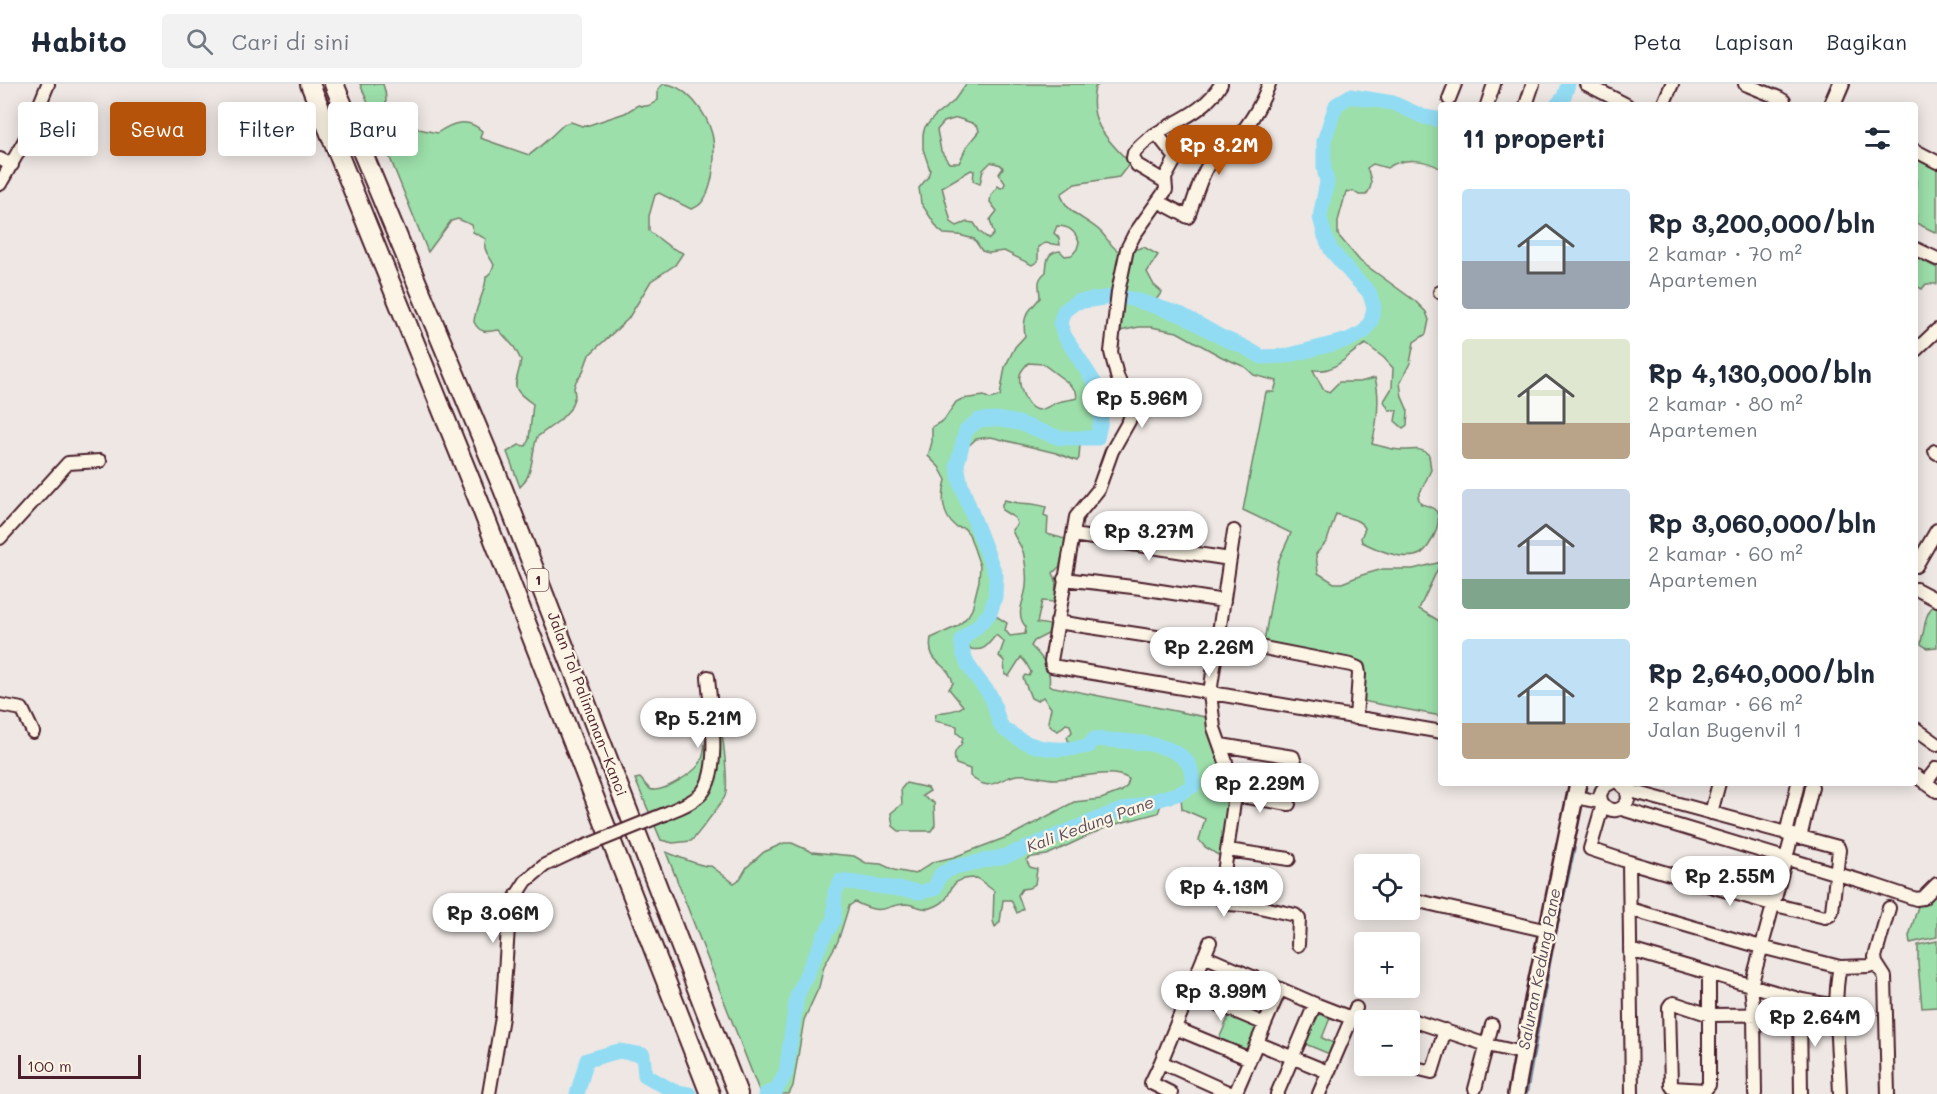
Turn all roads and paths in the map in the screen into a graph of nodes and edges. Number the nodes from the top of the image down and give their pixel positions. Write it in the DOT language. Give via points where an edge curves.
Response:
graph roads {
  1 [pos="48,84"];
  2 [pos="310,84"];
  3 [pos="334,84"];
  4 [pos="1221,84"];
  5 [pos="1269,84"];
  6 [pos="1455,84"];
  7 [pos="1494,84"];
  8 [pos="1533,84"];
  9 [pos="1586,84"];
  10 [pos="1672,84"];
  11 [pos="1745,84"];
  12 [pos="1841,84"];
  13 [pos="1449,99"];
  14 [pos="1488,102"];
  15 [pos="1527,102"];
  16 [pos="1621,102"];
  17 [pos="1664,102"];
  18 [pos="1784,102"];
  19 [pos="1833,102"];
  20 [pos="1157,134"];
  21 [pos="1918,152"];
  22 [pos="0,159"];
  23 [pos="1937,162"];
  24 [pos="12,165"];
  25 [pos="1164,181"];
  26 [pos="0,184"];
  27 [pos="1158,201"];
  28 [pos="1918,250"];
  29 [pos="1937,259"];
  30 [pos="1937,330"];
  31 [pos="1918,348"];
  32 [pos="100,461"];
  33 [pos="1937,530"];
  34 [pos="3,531"];
  35 [pos="1234,531"];
  36 [pos="1073,535"];
  37 [pos="1230,558"];
  38 [pos="1918,563"];
  39 [pos="1064,579"];
  40 [pos="1918,590"];
  41 [pos="1937,600"];
  42 [pos="1224,601"];
  43 [pos="1057,622"];
  44 [pos="1217,643"];
  45 [pos="708,677"];
  46 [pos="1210,693"];
  47 [pos="0,705"];
  48 [pos="1356,718"];
  49 [pos="1918,730"];
  50 [pos="1438,731"];
  51 [pos="33,732"];
  52 [pos="1937,744"];
  53 [pos="1221,746"];
  54 [pos="1937,768"];
  55 [pos="1292,778"];
  56 [pos="1920,779"];
  57 [pos="1605,786"];
  58 [pos="1623,786"];
  59 [pos="1718,786"];
  60 [pos="1798,786"];
  61 [pos="1812,787"];
  62 [pos="1937,791"];
  63 [pos="1235,795"];
  64 [pos="1588,797"];
  65 [pos="1289,804"];
  66 [pos="1622,808"];
  67 [pos="1711,813"];
  68 [pos="1793,836"];
  69 [pos="1228,850"];
  70 [pos="1289,859"];
  71 [pos="1786,859"];
  72 [pos="1629,862"];
  73 [pos="1837,874"];
  74 [pos="1937,884"];
  75 [pos="1420,901"];
  76 [pos="1773,904"];
  77 [pos="1630,909"];
  78 [pos="1889,909"];
  79 [pos="1548,931"];
  80 [pos="1210,942"];
  81 [pos="1298,945"];
  82 [pos="1761,947"];
  83 [pos="1630,950"];
  84 [pos="1204,956"];
  85 [pos="1876,963"];
  86 [pos="1840,967"];
  87 [pos="1709,973"];
  88 [pos="1751,986"];
  89 [pos="1280,989"];
  90 [pos="1189,992"];
  91 [pos="1802,1000"];
  92 [pos="1315,1004"];
  93 [pos="1837,1006"];
  94 [pos="1799,1014"];
  95 [pos="1710,1015"];
  96 [pos="1754,1015"];
  97 [pos="1420,1022"];
  98 [pos="1265,1024"];
  99 [pos="1492,1025"];
  100 [pos="1175,1028"];
  101 [pos="1445,1030"];
  102 [pos="1257,1042"];
  103 [pos="1487,1045"];
  104 [pos="1523,1053"];
  105 [pos="1292,1057"];
  106 [pos="1250,1059"];
  107 [pos="1161,1062"];
  108 [pos="1420,1069"];
  109 [pos="1328,1072"];
  110 [pos="735,1086"];
  111 [pos="707,1087"];
  112 [pos="1475,1089"];
  113 [pos="489,1094"];
  114 [pos="1170,1094"];
  115 [pos="1234,1094"];
  116 [pos="1277,1094"];
  117 [pos="1319,1094"];
  118 [pos="1516,1094"];
  119 [pos="1632,1094"];
  120 [pos="1755,1094"];
  121 [pos="1801,1094"];
  122 [pos="1840,1094"];
  123 [pos="1888,1094"];
  1 -- 24 [label="street"];
  2 -- 111 [label="highway, Jalan Tol Palimanan–Kanci / 1" via="474,488"];
  3 -- 110 [label="highway, Jalan Tol Palimanan–Kanci / 1" via="503,489"];
  4 -- 20 [label="street" via="1204,106"];
  5 -- 27 [label="street" via="1249,123 1207,167 1188,217"];
  6 -- 13 [label="street"];
  7 -- 14 [label="street"];
  8 -- 15 [label="street"];
  9 -- 16 [label="street"];
  10 -- 17 [label="street"];
  11 -- 18 [label="street"];
  12 -- 19 [label="main road"];
  20 -- 25 [label="street" via="1176,157"];
  20 -- 25 [label="street" via="1138,148 1133,158 1137,165"];
  21 -- 23 [label="street"];
  22 -- 24 [label="street"];
  24 -- 26 [label="street"];
  25 -- 27 [label="street" via="1166,190"];
  27 -- 36 [label="street" via="1127,249 1118,292 1112,362 1129,400 1129,422 1112,451 1098,490 1076,517"];
  28 -- 29 [label="street"];
  30 -- 31 [label="street"];
  32 -- 34 [label="street" via="68,463"];
  33 -- 38 [label="street"];
  35 -- 37 [label="street"];
  36 -- 37 [label="street"];
  36 -- 39 [label="street"];
  37 -- 42 [label="street"];
  39 -- 42 [label="street"];
  39 -- 43 [label="street"];
  40 -- 41 [label="street"];
  42 -- 44 [label="street"];
  43 -- 44 [label="street"];
  43 -- 46 [label="street" via="1051,660 1056,668"];
  44 -- 46 [label="street"];
  44 -- 48 [label="street" via="1358,668"];
  45 -- 113 [label="street, bridge" via="712,764 701,795 545,866 517,895 509,913 502,1017"];
  46 -- 48 [label="street"];
  46 -- 53 [label="street" via="1214,728"];
  47 -- 51 [label="street" via="22,709"];
  48 -- 50 [label="street"];
  49 -- 52 [label="street"];
  53 -- 55 [label="street" via="1293,757"];
  53 -- 63 [label="street" via="1229,785"];
  54 -- 56 [label="street"];
  56 -- 62 [label="street"];
  57 -- 64 [label="street"];
  58 -- 66 [label="street" via="1628,800"];
  58 -- 67 [label="street"];
  59 -- 67 [label="street"];
  60 -- 68 [label="street"];
  61 -- 68 [label="street"];
  63 -- 65 [label="street"];
  63 -- 69 [label="street"];
  64 -- 66 [label="street" via="1611,810"];
  64 -- 72 [label="street" via="1590,849"];
  64 -- 79 [label="main road"];
  66 -- 71 [label="street"];
  67 -- 68 [label="street"];
  68 -- 71 [label="street"];
  68 -- 73 [label="street" via="1839,848"];
  69 -- 70 [label="street"];
  69 -- 81 [label="street" via="1222,900 1295,915 1299,919"];
  71 -- 73 [label="street"];
  71 -- 76 [label="street"];
  72 -- 76 [label="street"];
  72 -- 77 [label="street"];
  73 -- 74 [label="street" via="1916,899 1923,898"];
  73 -- 76 [label="street" via="1830,915"];
  75 -- 79 [label="street"];
  76 -- 82 [label="street"];
  77 -- 82 [label="street"];
  77 -- 83 [label="street"];
  78 -- 85 [label="street"];
  79 -- 104 [label="main road"];
  80 -- 84 [label="street"];
  82 -- 86 [label="street"];
  82 -- 88 [label="street"];
  83 -- 87 [label="street"];
  83 -- 119 [label="street"];
  84 -- 89 [label="street"];
  84 -- 90 [label="street"];
  85 -- 86 [label="street"];
  85 -- 123 [label="street" via="1884,977"];
  86 -- 93 [label="street"];
  87 -- 88 [label="street"];
  87 -- 95 [label="street"];
  88 -- 91 [label="street"];
  88 -- 96 [label="street"];
  89 -- 92 [label="street"];
  89 -- 98 [label="street"];
  90 -- 98 [label="street"];
  90 -- 100 [label="street"];
  91 -- 93 [label="street"];
  91 -- 94 [label="street"];
  92 -- 105 [label="street"];
  92 -- 109 [label="street" via="1353,1013"];
  93 -- 122 [label="street"];
  94 -- 96 [label="street"];
  94 -- 121 [label="street"];
  95 -- 95 [label="street" via="1709,1085 1705,1090 1673,1088 1669,1007 1674,1003"];
  95 -- 96 [label="street"];
  96 -- 120 [label="street"];
  97 -- 101 [label="street"];
  98 -- 102 [label="street"];
  99 -- 103 [label="street"];
  100 -- 106 [label="street"];
  100 -- 107 [label="street"];
  101 -- 103 [label="street"];
  101 -- 108 [label="street" via="1432,1072"];
  102 -- 105 [label="street"];
  102 -- 106 [label="street"];
  103 -- 104 [label="street"];
  103 -- 112 [label="street"];
  104 -- 118 [label="main road"];
  105 -- 109 [label="street"];
  105 -- 116 [label="street"];
  106 -- 115 [label="street"];
  107 -- 114 [label="street" via="1151,1083"];
  107 -- 115 [label="street"];
  109 -- 117 [label="street"];
}
